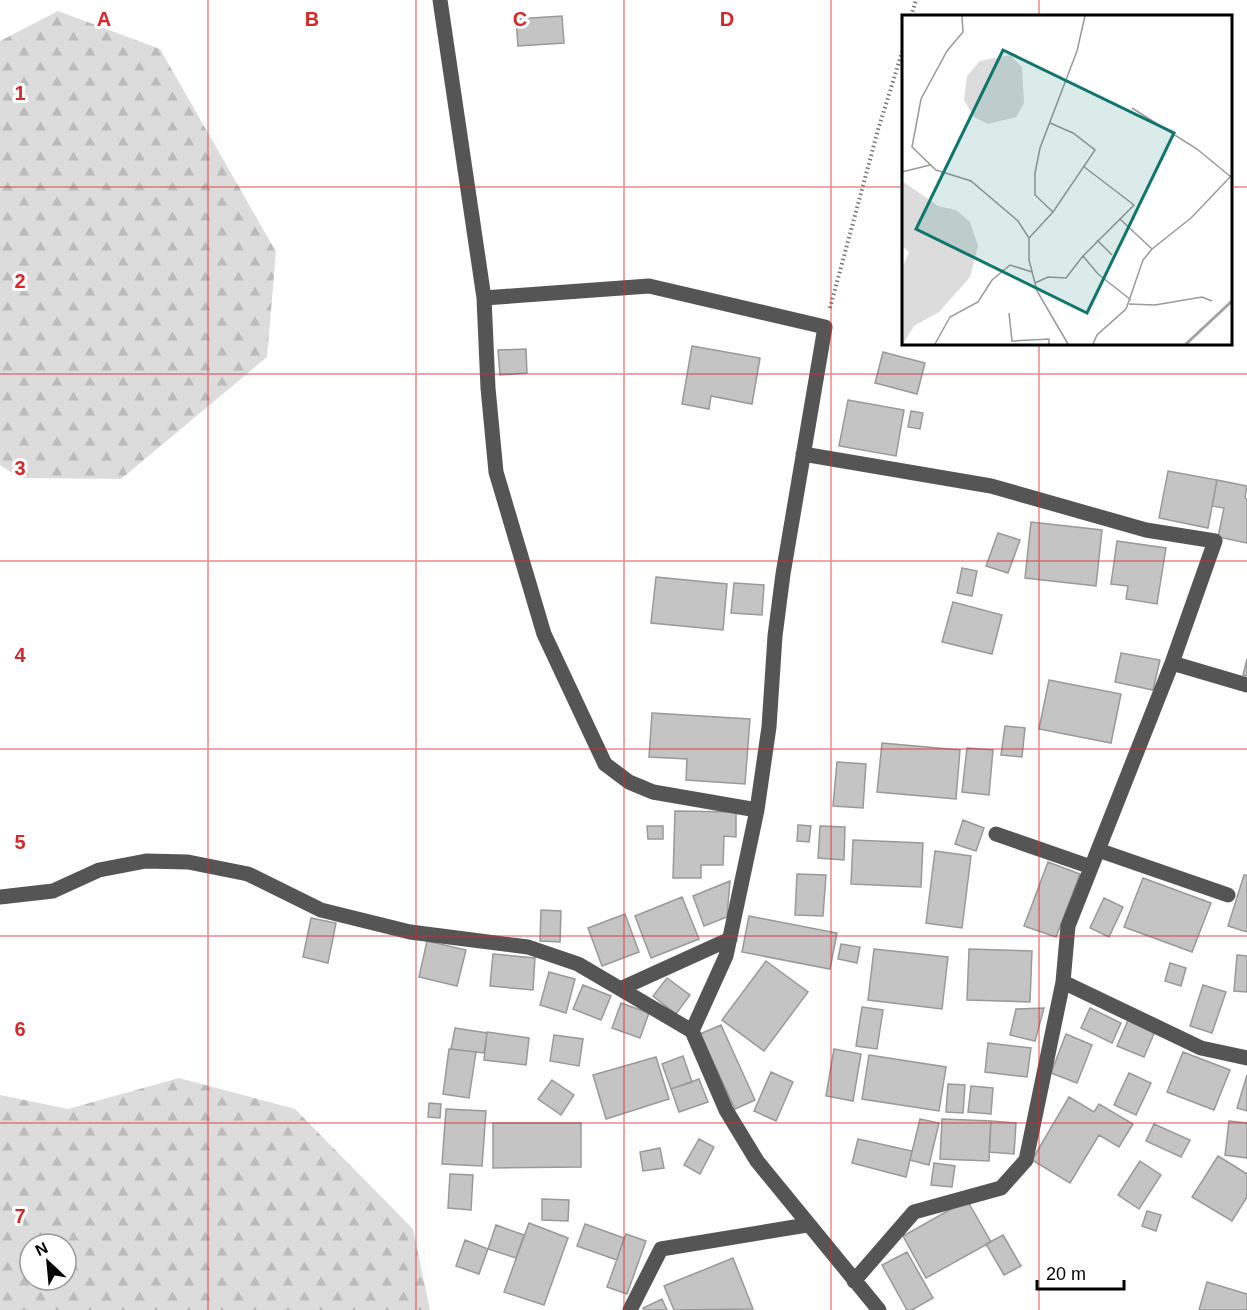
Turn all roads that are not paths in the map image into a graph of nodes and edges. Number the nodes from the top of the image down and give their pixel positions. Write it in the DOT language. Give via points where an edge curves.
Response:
graph roads {
  1 [pos="440,0"];
  2 [pos="484,298"];
  3 [pos="803,454"];
  4 [pos="1172,663"];
  5 [pos="1247,685"];
  6 [pos="757,810"];
  7 [pos="996,834"];
  8 [pos="1098,850"];
  9 [pos="1091,867"];
  10 [pos="1228,895"];
  11 [pos="0,897"];
  12 [pos="730,939"];
  13 [pos="1063,982"];
  14 [pos="622,988"];
  15 [pos="692,1031"];
  16 [pos="1247,1058"];
  17 [pos="807,1225"];
  18 [pos="854,1281"];
  19 [pos="630,1310"];
  20 [pos="879,1310"];
  1 -- 2 [label="street"];
  2 -- 3 [label="street" via="649,286 825,327"];
  2 -- 6 [label="street" via="495,472 544,634 605,764 629,782 653,792"];
  3 -- 4 [label="street" via="992,486 1146,530 1215,541"];
  3 -- 6 [label="street" via="775,636 769,727"];
  4 -- 5 [label="street"];
  4 -- 8 [label="street"];
  6 -- 12 [label="street"];
  7 -- 9 [label="street"];
  8 -- 9 [label="street"];
  8 -- 10 [label="street"];
  9 -- 13 [label="street" via="1068,926"];
  11 -- 14 [label="street" via="53,891 99,870 146,861 188,862 248,874 321,910 410,932 528,947 578,964"];
  12 -- 14 [label="street"];
  12 -- 15 [label="street"];
  13 -- 16 [label="street" via="1201,1048"];
  13 -- 18 [label="street" via="1026,1160 1000,1188 914,1212"];
  14 -- 15 [label="street"];
  15 -- 17 [label="street" via="726,1110 757,1161"];
  17 -- 18 [label="street"];
  17 -- 19 [label="street" via="661,1249"];
  18 -- 20 [label="street"];
}
